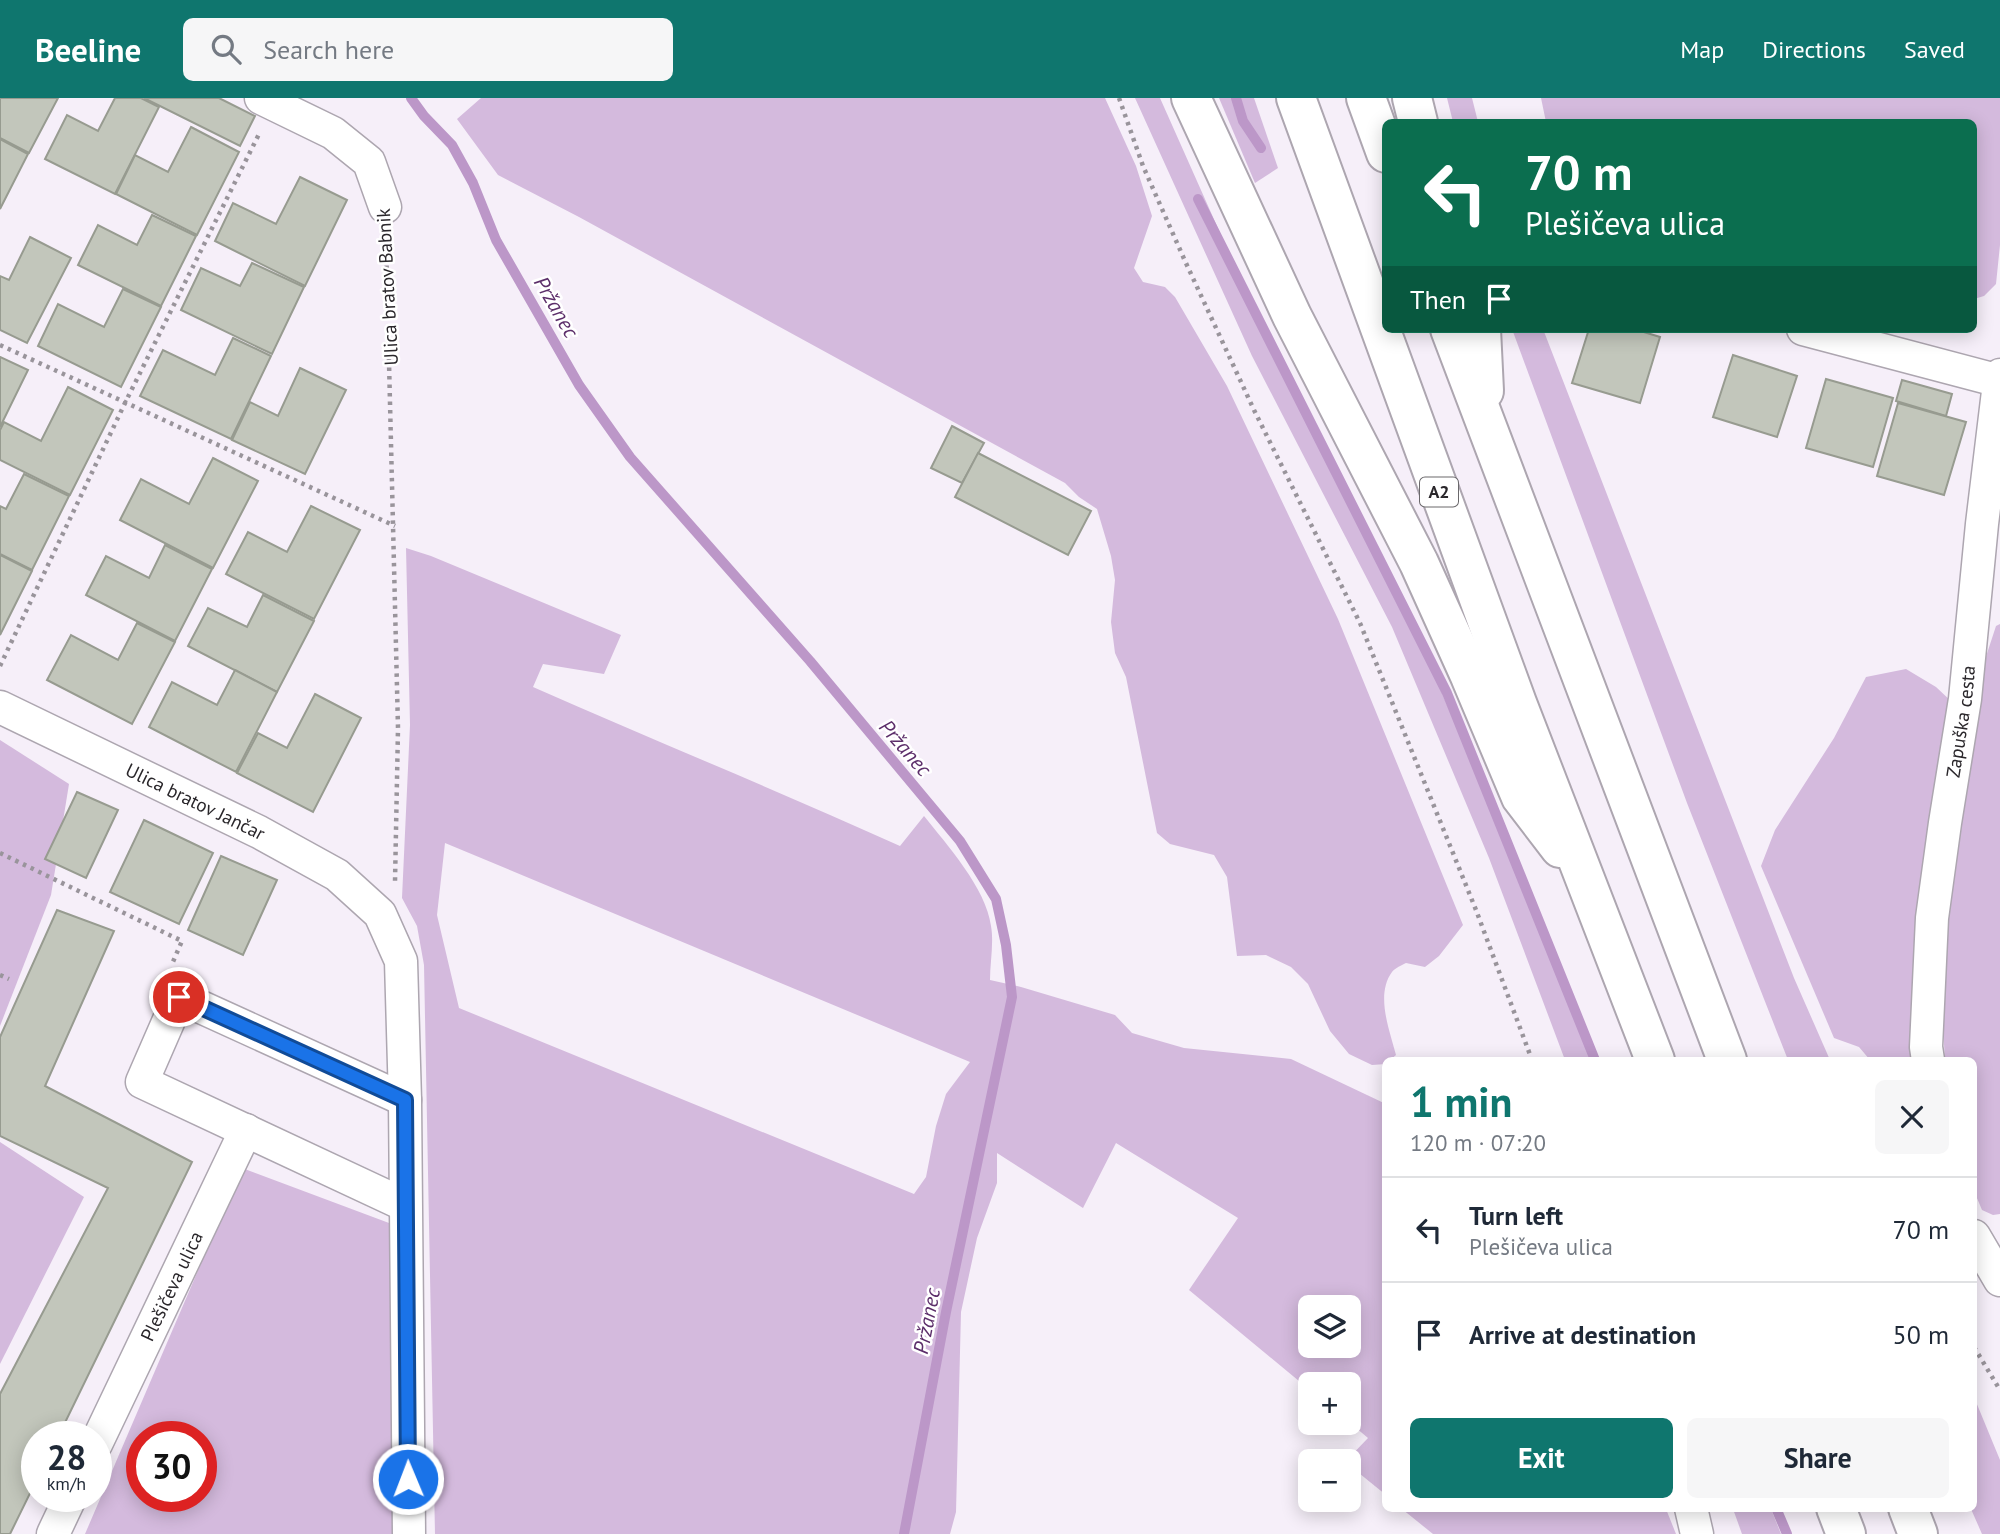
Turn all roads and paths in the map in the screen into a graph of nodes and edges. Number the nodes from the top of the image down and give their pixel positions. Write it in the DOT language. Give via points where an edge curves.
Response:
graph roads {
  1 [pos="1119,98"];
  2 [pos="1191,98"];
  3 [pos="1296,98"];
  4 [pos="1366,98"];
  5 [pos="1412,98"];
  6 [pos="267,101"];
  7 [pos="1417,119"];
  8 [pos="1382,142"];
  9 [pos="385,207"];
  10 [pos="1451,333"];
  11 [pos="1481,333"];
  12 [pos="1818,333"];
  13 [pos="0,345"];
  14 [pos="2000,375"];
  15 [pos="2000,381"];
  16 [pos="125,403"];
  17 [pos="1485,425"];
  18 [pos="395,526"];
  19 [pos="0,666"];
  20 [pos="0,707"];
  21 [pos="0,853"];
  22 [pos="1587,883"];
  23 [pos="380,914"];
  24 [pos="0,975"];
  25 [pos="9,979"];
  26 [pos="179,997"];
  27 [pos="1531,1057"];
  28 [pos="1654,1057"];
  29 [pos="1726,1057"];
  30 [pos="1928,1057"];
  31 [pos="405,1100"];
  32 [pos="246,1130"];
  33 [pos="405,1205"];
  34 [pos="1977,1241"];
  35 [pos="2000,1280"];
  36 [pos="1977,1352"];
  37 [pos="2000,1390"];
  38 [pos="107,1421"];
  39 [pos="63,1512"];
  40 [pos="1692,1512"];
  41 [pos="1838,1512"];
  42 [pos="1910,1512"];
  43 [pos="53,1534"];
  44 [pos="409,1534"];
  45 [pos="1697,1534"];
  46 [pos="1846,1534"];
  47 [pos="1918,1534"];
  1 -- 27 [label="path" via="1143,166 1197,286 1360,623"];
  2 -- 22 [label="highway" via="1292,316 1419,563 1521,797"];
  3 -- 22 [label="highway, A2"];
  4 -- 8 [label="highway"];
  5 -- 7 [label="highway"];
  6 -- 9 [label="street, Ulica bratov Babnik" via="333,133 369,162"];
  6 -- 16 [label="path"];
  9 -- 18 [label="path, Ulica bratov Babnik"];
  10 -- 17 [label="highway"];
  11 -- 17 [label="highway"];
  12 -- 15 [label="street"];
  13 -- 16 [label="path"];
  14 -- 15 [label="street, Zapuška cesta"];
  15 -- 30 [label="street, Zapuška cesta" via="1965,699 1933,918"];
  16 -- 18 [label="path"];
  16 -- 19 [label="path"];
  17 -- 29 [label="highway"];
  18 -- 23 [label="path, Ulica bratov Babnik" via="398,728 394,888"];
  20 -- 23 [label="street, Ulica bratov Jančar" via="259,832 337,875"];
  21 -- 26 [label="path" via="181,941 161,990"];
  22 -- 28 [label="highway, A2"];
  23 -- 31 [label="street" via="401,961"];
  24 -- 25 [label="path"];
  26 -- 31 [label="street"];
  26 -- 32 [label="street" via="142,1082"];
  31 -- 33 [label="street"];
  32 -- 33 [label="street"];
  32 -- 38 [label="street, Plešičeva ulica"];
  33 -- 44 [label="street"];
  34 -- 35 [label="street"];
  36 -- 37 [label="path"];
  39 -- 43 [label="street"];
  40 -- 45 [label="street"];
  41 -- 46 [label="highway"];
  42 -- 47 [label="highway"];
}
